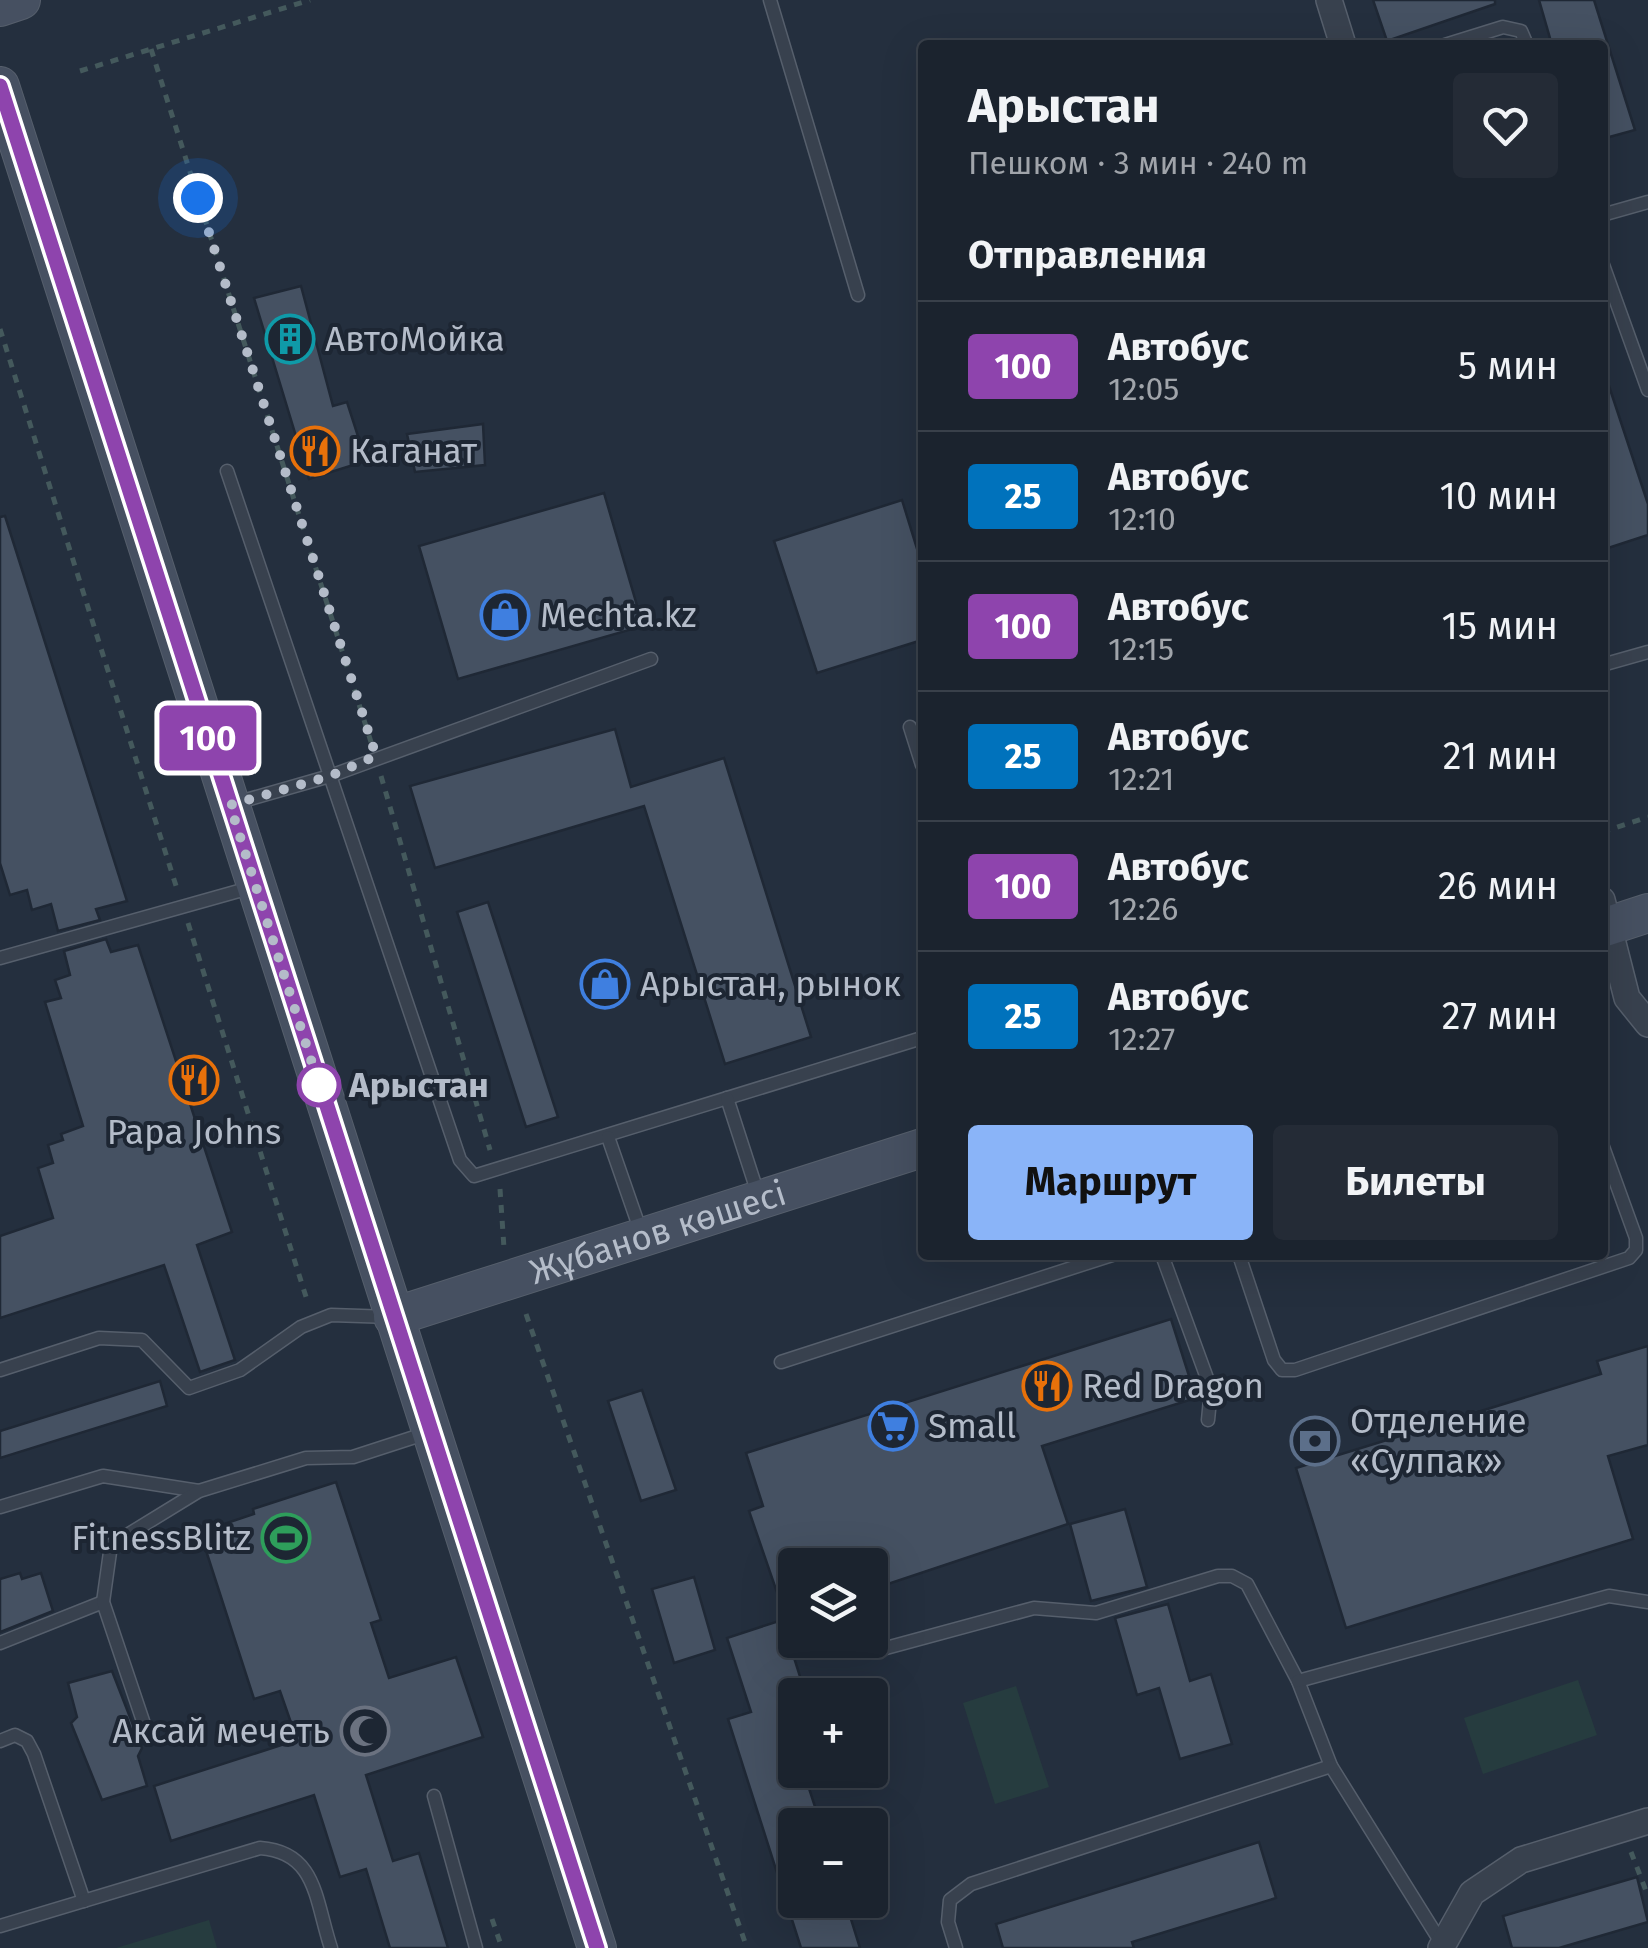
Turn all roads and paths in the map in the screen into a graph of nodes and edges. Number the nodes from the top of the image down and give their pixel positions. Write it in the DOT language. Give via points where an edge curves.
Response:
graph roads {
  1 [pos="21,0"];
  2 [pos="310,0"];
  3 [pos="770,0"];
  4 [pos="1330,0"];
  5 [pos="0,7"];
  6 [pos="1342,40"];
  7 [pos="1460,40"];
  8 [pos="1524,40"];
  9 [pos="151,49"];
  10 [pos="80,72"];
  11 [pos="0,86"];
  12 [pos="1648,202"];
  13 [pos="1608,213"];
  14 [pos="1608,279"];
  15 [pos="858,295"];
  16 [pos="0,329"];
  17 [pos="1648,390"];
  18 [pos="226,470"];
  19 [pos="1648,652"];
  20 [pos="651,659"];
  21 [pos="1608,663"];
  22 [pos="910,727"];
  23 [pos="918,752"];
  24 [pos="376,756"];
  25 [pos="330,776"];
  26 [pos="230,805"];
  27 [pos="1648,817"];
  28 [pos="1608,830"];
  29 [pos="256,886"];
  30 [pos="182,907"];
  31 [pos="1648,913"];
  32 [pos="1608,918"];
  33 [pos="1608,932"];
  34 [pos="0,958"];
  35 [pos="1648,1024"];
  36 [pos="918,1039"];
  37 [pos="727,1098"];
  38 [pos="608,1137"];
  39 [pos="918,1149"];
  40 [pos="1608,1161"];
  41 [pos="499,1172"];
  42 [pos="760,1200"];
  43 [pos="642,1237"];
  44 [pos="504,1249"];
  45 [pos="1097,1260"];
  46 [pos="1164,1260"];
  47 [pos="1246,1260"];
  48 [pos="306,1300"];
  49 [pos="526,1314"];
  50 [pos="393,1317"];
  51 [pos="781,1362"];
  52 [pos="0,1370"];
  53 [pos="1208,1420"];
  54 [pos="430,1432"];
  55 [pos="199,1491"];
  56 [pos="0,1507"];
  57 [pos="104,1602"];
  58 [pos="1648,1602"];
  59 [pos="0,1643"];
  60 [pos="888,1647"];
  61 [pos="1298,1681"];
  62 [pos="145,1728"];
  63 [pos="0,1741"];
  64 [pos="1331,1766"];
  65 [pos="434,1796"];
  66 [pos="1648,1820"];
  67 [pos="1621,1829"];
  68 [pos="1648,1896"];
  69 [pos="84,1900"];
  70 [pos="0,1926"];
  71 [pos="1441,1946"];
  72 [pos="331,1948"];
  73 [pos="476,1948"];
  74 [pos="597,1948"];
  75 [pos="747,1948"];
  76 [pos="956,1948"];
  1 -- 5 [label="main road"];
  2 -- 9 [label="path"];
  3 -- 15 [label="lane"];
  4 -- 6 [label="street"];
  7 -- 8 [label="lane" via="1503,26"];
  9 -- 10 [label="path"];
  9 -- 24 [label="path"];
  11 -- 26 [label="main road"];
  12 -- 13 [label="lane"];
  14 -- 17 [label="lane"];
  16 -- 30 [label="path"];
  18 -- 25 [label="lane"];
  19 -- 21 [label="lane"];
  20 -- 24 [label="lane"];
  22 -- 23 [label="lane"];
  24 -- 25 [label="lane"];
  24 -- 41 [label="path"];
  25 -- 26 [label="lane"];
  25 -- 41 [label="lane" via="460,1160 474,1176"];
  26 -- 29 [label="main road"];
  27 -- 28 [label="path"];
  29 -- 30 [label="lane"];
  29 -- 50 [label="main road"];
  30 -- 34 [label="lane"];
  30 -- 48 [label="path"];
  31 -- 32 [label="main road"];
  33 -- 35 [label="street" via="1627,998"];
  36 -- 37 [label="lane"];
  37 -- 38 [label="lane"];
  37 -- 42 [label="lane"];
  38 -- 41 [label="lane"];
  38 -- 43 [label="lane"];
  39 -- 42 [label="main road, Жұбанов көшесі"];
  40 -- 47 [label="lane" via="1636,1238 1629,1258 1295,1370 1282,1370 1274,1360"];
  41 -- 44 [label="path"];
  42 -- 43 [label="main road, Жұбанов көшесі"];
  43 -- 50 [label="main road, Жұбанов көшесі"];
  45 -- 51 [label="lane"];
  46 -- 53 [label="lane" via="1211,1389"];
  49 -- 75 [label="path"];
  50 -- 52 [label="lane" via="331,1315 300,1327 240,1370 189,1388 142,1340 99,1338"];
  50 -- 54 [label="main road"];
  54 -- 55 [label="lane" via="353,1456 306,1458"];
  54 -- 74 [label="main road"];
  55 -- 56 [label="lane" via="104,1476"];
  55 -- 57 [label="lane" via="111,1545"];
  57 -- 59 [label="lane"];
  57 -- 62 [label="lane"];
  58 -- 61 [label="lane" via="1609,1596"];
  60 -- 61 [label="lane" via="1034,1608 1096,1613 1232,1576 1247,1584"];
  61 -- 64 [label="lane"];
  63 -- 69 [label="lane" via="15,1735 34,1754"];
  64 -- 71 [label="lane"];
  64 -- 76 [label="lane" via="971,1884 950,1900"];
  65 -- 73 [label="lane"];
  66 -- 67 [label="street"];
  67 -- 68 [label="path"];
  67 -- 71 [label="street" via="1520,1860 1472,1893"];
  69 -- 70 [label="lane"];
  69 -- 72 [label="lane" via="260,1848 284,1850 303,1863"];
}
